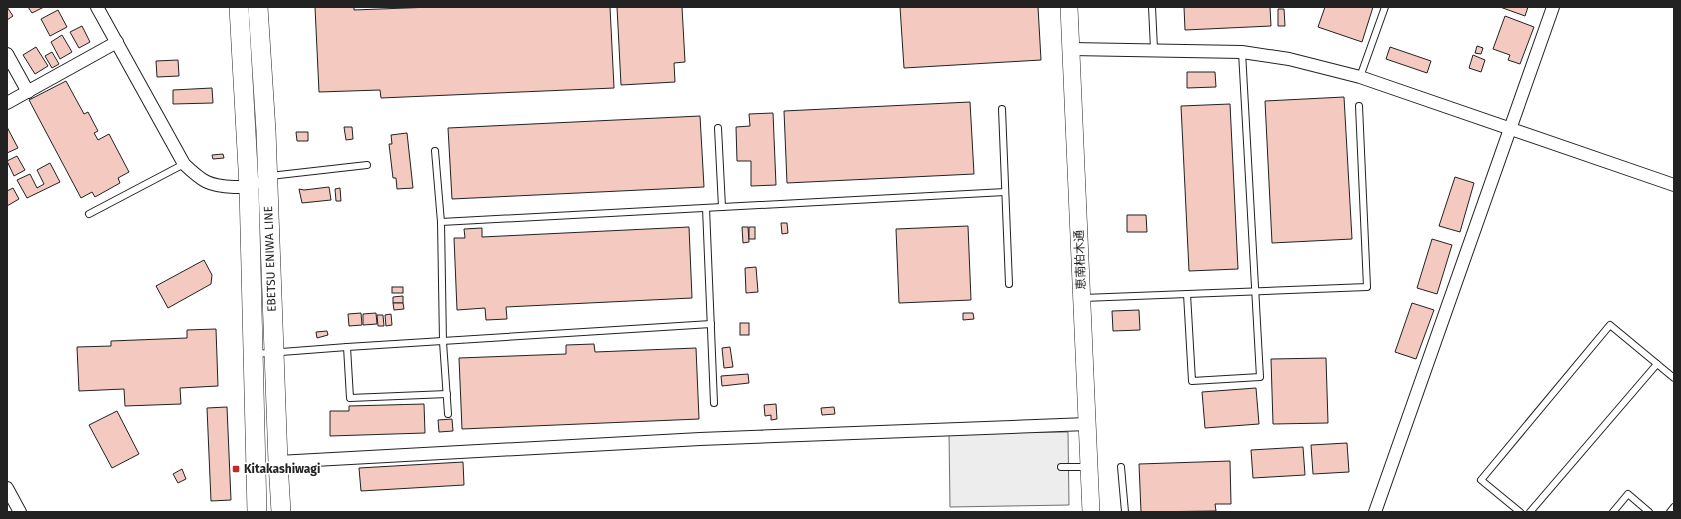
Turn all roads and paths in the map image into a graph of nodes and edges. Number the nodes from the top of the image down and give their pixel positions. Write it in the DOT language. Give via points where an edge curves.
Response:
graph roads {
  1 [pos="98,7"];
  2 [pos="238,7"];
  3 [pos="258,7"];
  4 [pos="1069,7"];
  5 [pos="1152,7"];
  6 [pos="1385,7"];
  7 [pos="1553,7"];
  8 [pos="117,42"];
  9 [pos="1071,49"];
  10 [pos="1154,50"];
  11 [pos="1242,52"];
  12 [pos="7,54"];
  13 [pos="1360,77"];
  14 [pos="28,92"];
  15 [pos="7,103"];
  16 [pos="1359,106"];
  17 [pos="1002,109"];
  18 [pos="718,128"];
  19 [pos="1510,128"];
  20 [pos="435,151"];
  21 [pos="184,164"];
  22 [pos="367,165"];
  23 [pos="267,177"];
  24 [pos="1674,185"];
  25 [pos="249,187"];
  26 [pos="1005,192"];
  27 [pos="722,207"];
  28 [pos="706,208"];
  29 [pos="89,214"];
  30 [pos="441,222"];
  31 [pos="1009,284"];
  32 [pos="1256,292"];
  33 [pos="1187,294"];
  34 [pos="1081,298"];
  35 [pos="710,324"];
  36 [pos="443,342"];
  37 [pos="347,347"];
  38 [pos="274,353"];
  39 [pos="252,355"];
  40 [pos="1657,364"];
  41 [pos="1674,378"];
  42 [pos="447,394"];
  43 [pos="714,403"];
  44 [pos="448,414"];
  45 [pos="1087,424"];
  46 [pos="278,462"];
  47 [pos="1061,467"];
  48 [pos="1088,467"];
  49 [pos="1121,467"];
  50 [pos="7,488"];
  51 [pos="1674,507"];
  52 [pos="20,512"];
  53 [pos="257,512"];
  54 [pos="282,512"];
  55 [pos="1091,512"];
  56 [pos="1125,512"];
  57 [pos="1375,512"];
  58 [pos="1520,512"];
  59 [pos="1530,512"];
  60 [pos="1613,512"];
  61 [pos="1649,512"];
  62 [pos="1670,512"];
  1 -- 8 [label="street"];
  2 -- 25 [label="main road, EBETSU ENIWA LINE"];
  3 -- 23 [label="main road, EBETSU ENIWA LINE"];
  4 -- 9 [label="street, 恵南柏木通"];
  5 -- 10 [label="lane"];
  6 -- 13 [label="lane"];
  7 -- 19 [label="street"];
  8 -- 14 [label="street"];
  8 -- 21 [label="street"];
  9 -- 10 [label="street"];
  9 -- 34 [label="street, 恵南柏木通"];
  10 -- 11 [label="street"];
  11 -- 13 [label="street" via="1289,59"];
  11 -- 32 [label="lane"];
  12 -- 14 [label="street"];
  13 -- 19 [label="street"];
  14 -- 15 [label="street"];
  16 -- 32 [label="lane" via="1367,287"];
  17 -- 26 [label="lane"];
  18 -- 27 [label="lane"];
  19 -- 24 [label="street"];
  19 -- 57 [label="street"];
  20 -- 30 [label="lane"];
  21 -- 25 [label="street" via="205,182 217,187"];
  21 -- 29 [label="lane"];
  22 -- 23 [label="lane"];
  23 -- 25 [label="street"];
  23 -- 38 [label="main road, EBETSU ENIWA LINE"];
  25 -- 39 [label="main road, EBETSU ENIWA LINE"];
  26 -- 27 [label="lane"];
  26 -- 31 [label="lane"];
  27 -- 28 [label="lane"];
  28 -- 30 [label="lane"];
  28 -- 35 [label="lane"];
  30 -- 36 [label="lane"];
  32 -- 33 [label="lane"];
  32 -- 33 [label="lane" via="1260,377 1192,381"];
  33 -- 34 [label="lane"];
  34 -- 45 [label="street, 恵南柏木通"];
  35 -- 36 [label="lane"];
  35 -- 43 [label="lane"];
  36 -- 37 [label="lane"];
  36 -- 42 [label="lane"];
  37 -- 38 [label="lane"];
  37 -- 42 [label="lane" via="350,398"];
  38 -- 39 [label="lane"];
  38 -- 46 [label="main road, EBETSU ENIWA LINE"];
  39 -- 53 [label="main road, EBETSU ENIWA LINE"];
  40 -- 41 [label="lane"];
  40 -- 58 [label="lane" via="1610,325 1481,480"];
  40 -- 59 [label="lane"];
  42 -- 44 [label="lane"];
  45 -- 46 [label="street" via="700,439"];
  45 -- 48 [label="street, 恵南柏木通"];
  46 -- 54 [label="main road, EBETSU ENIWA LINE"];
  47 -- 48 [label="lane"];
  48 -- 55 [label="street, 恵南柏木通"];
  49 -- 56 [label="lane"];
  50 -- 52 [label="street"];
  51 -- 62 [label="lane"];
  60 -- 61 [label="lane" via="1628,494"];
}
